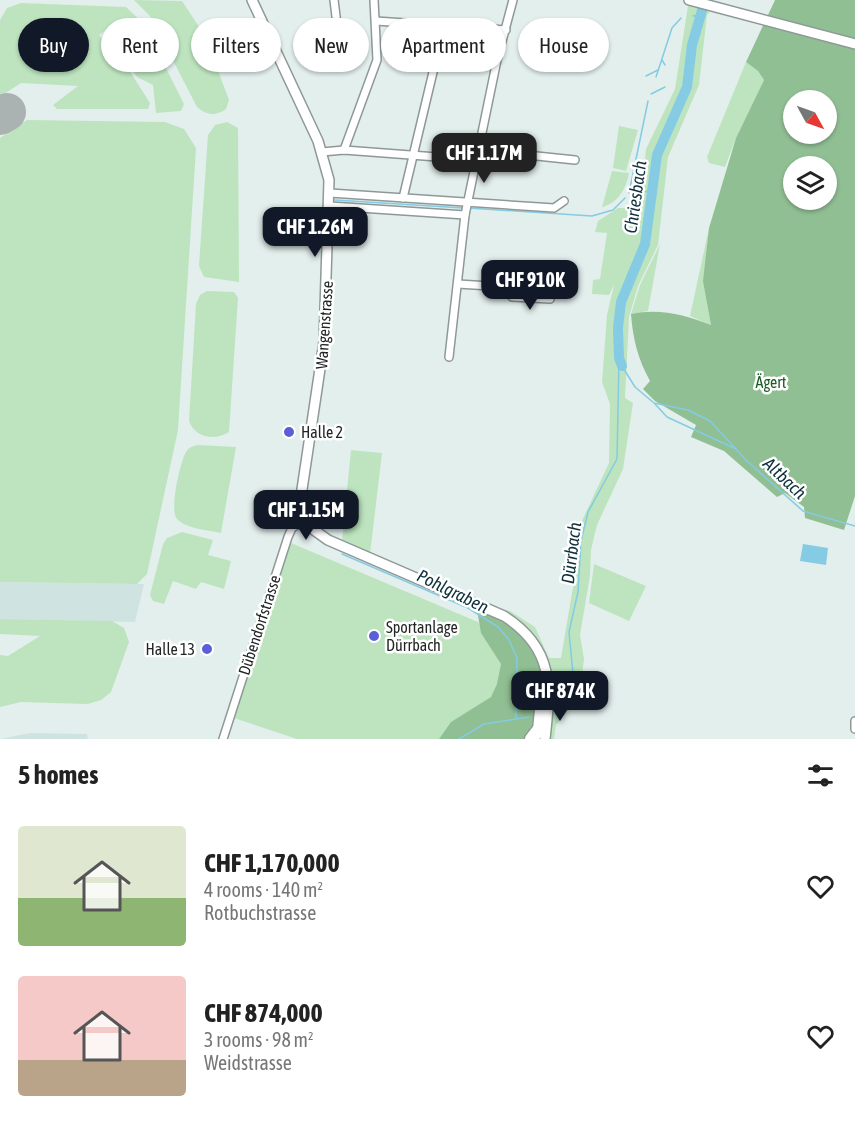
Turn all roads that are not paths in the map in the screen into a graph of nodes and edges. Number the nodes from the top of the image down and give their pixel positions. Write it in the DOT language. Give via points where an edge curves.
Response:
graph roads {
  1 [pos="252,0"];
  2 [pos="334,0"];
  3 [pos="374,0"];
  4 [pos="513,0"];
  5 [pos="690,0"];
  6 [pos="336,18"];
  7 [pos="376,21"];
  8 [pos="381,21"];
  9 [pos="506,30"];
  10 [pos="855,44"];
  11 [pos="433,72"];
  12 [pos="494,72"];
  13 [pos="344,150"];
  14 [pos="479,150"];
  15 [pos="322,152"];
  16 [pos="412,155"];
  17 [pos="477,160"];
  18 [pos="575,160"];
  19 [pos="330,193"];
  20 [pos="403,198"];
  21 [pos="564,201"];
  22 [pos="330,206"];
  23 [pos="466,209"];
  24 [pos="458,284"];
  25 [pos="550,300"];
  26 [pos="449,357"];
  27 [pos="306,520"];
  28 [pos="855,721"];
  29 [pos="855,729"];
  30 [pos="540,737"];
  31 [pos="223,739"];
  1 -- 15 [label="main road, Wangenstrasse"];
  2 -- 6 [label="street"];
  3 -- 7 [label="street"];
  4 -- 9 [label="street"];
  5 -- 10 [label="main road"];
  7 -- 8 [label="street"];
  7 -- 13 [label="street" via="377,60"];
  11 -- 16 [label="street"];
  12 -- 14 [label="street"];
  13 -- 15 [label="street"];
  13 -- 16 [label="street"];
  14 -- 17 [label="street"];
  14 -- 18 [label="street"];
  15 -- 19 [label="main road, Wangenstrasse"];
  16 -- 17 [label="street"];
  16 -- 20 [label="street"];
  17 -- 23 [label="street"];
  19 -- 20 [label="street"];
  19 -- 22 [label="main road, Wangenstrasse"];
  20 -- 23 [label="street"];
  21 -- 23 [label="street" via="554,208"];
  22 -- 23 [label="street"];
  22 -- 27 [label="main road, Wangenstrasse" via="324,342 301,496"];
  23 -- 24 [label="street"];
  24 -- 25 [label="street" via="506,287 512,297"];
  24 -- 26 [label="street"];
  27 -- 30 [label="main road" via="320,535 342,548 504,616 530,635 542,660"];
  27 -- 31 [label="street, Dübendorfstrasse" via="292,528 288,537"];
  28 -- 29 [label="street"];
}
